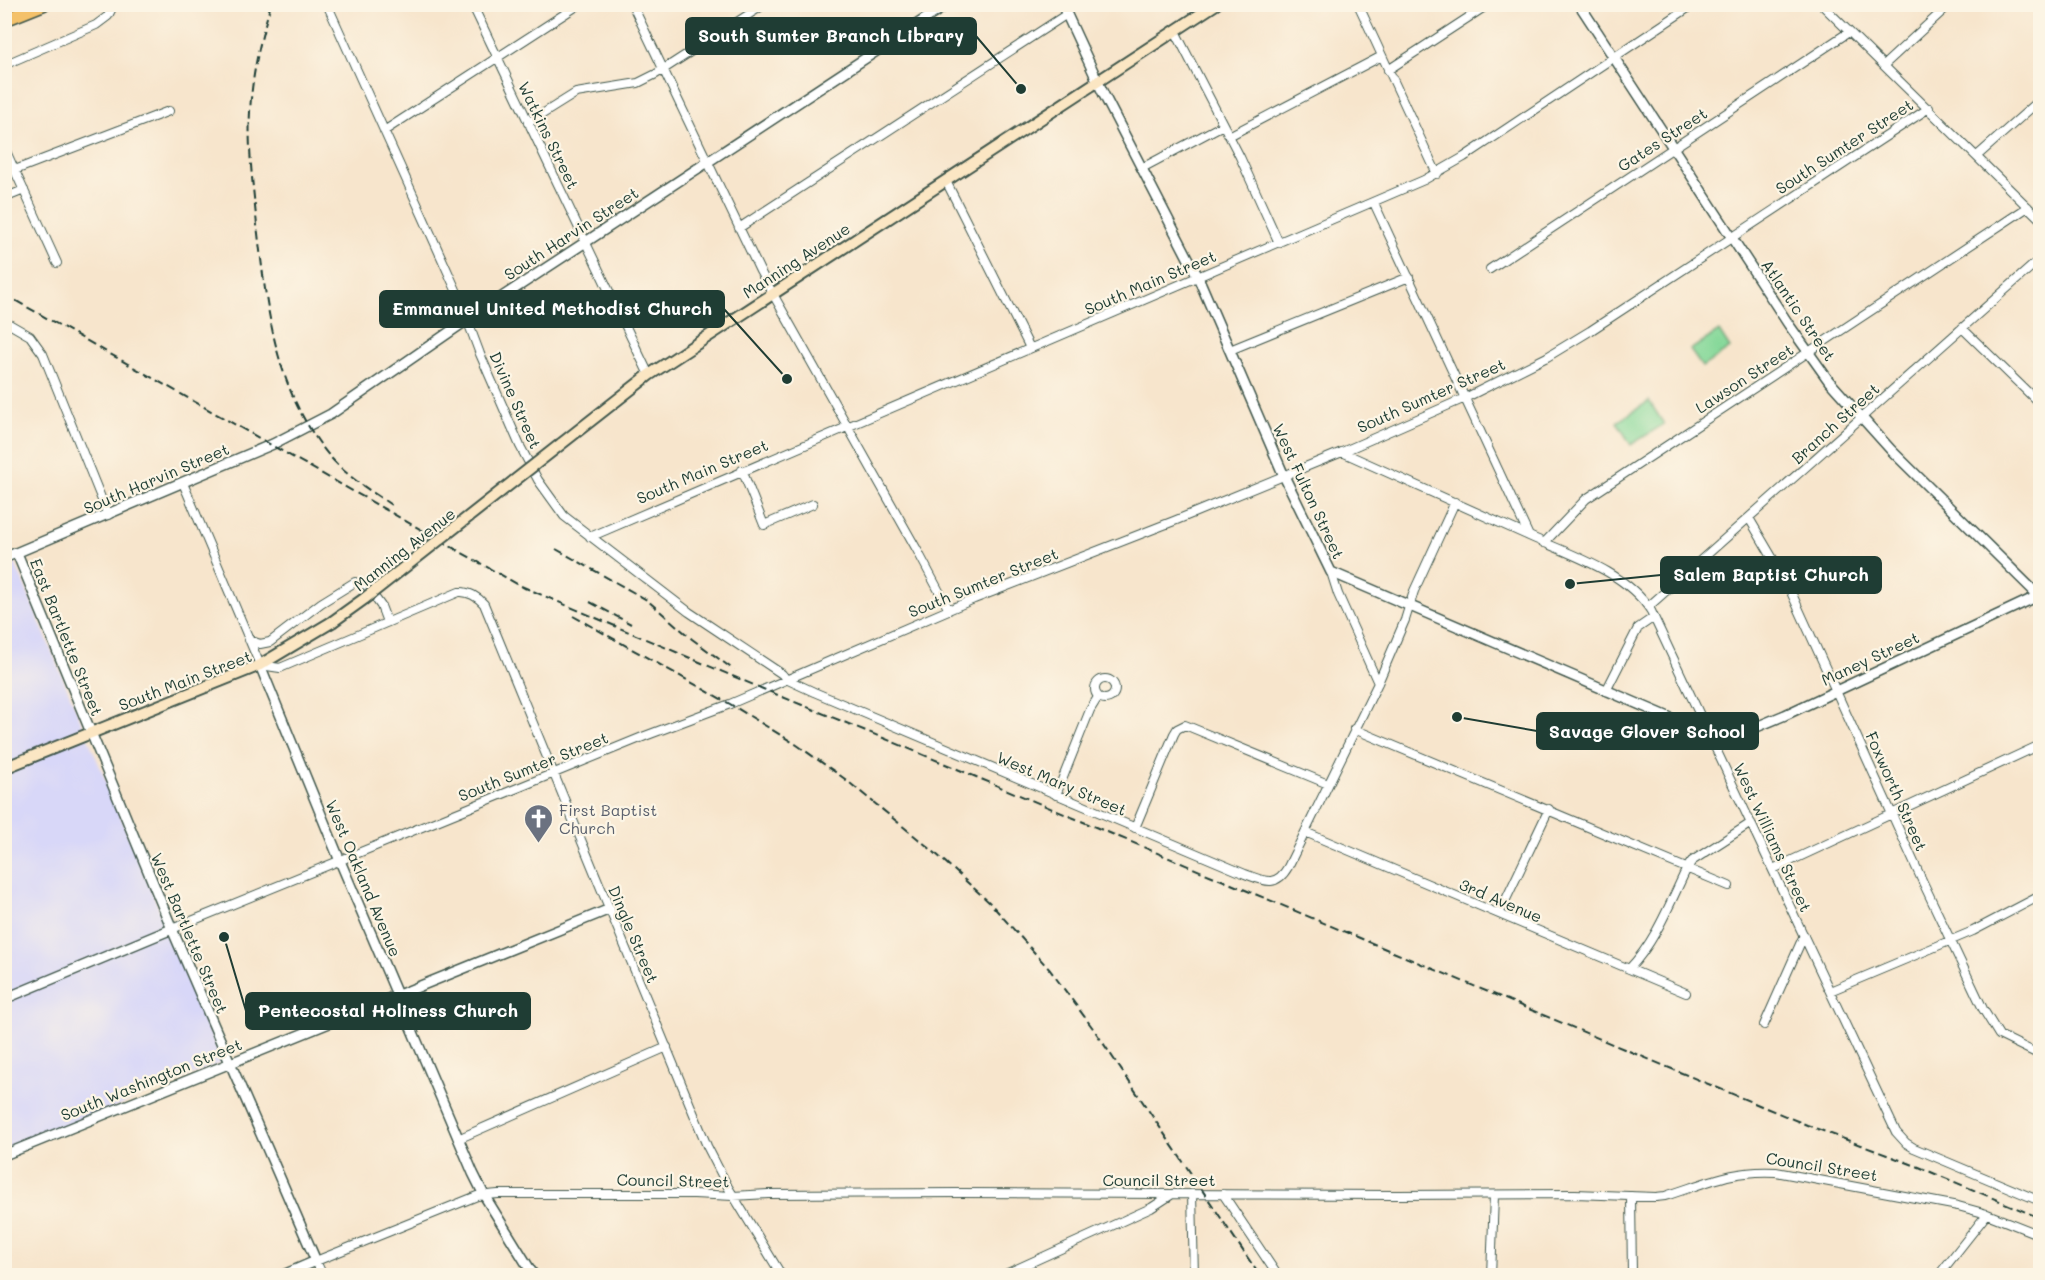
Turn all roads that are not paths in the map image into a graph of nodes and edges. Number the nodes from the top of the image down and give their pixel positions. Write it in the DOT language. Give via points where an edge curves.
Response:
graph roads {
  1 [pos="44,4"];
  2 [pos="114,4"];
  3 [pos="327,4"];
  4 [pos="472,4"];
  5 [pos="580,4"];
  6 [pos="632,4"];
  7 [pos="765,4"];
  8 [pos="948,4"];
  9 [pos="1062,4"];
  10 [pos="1216,4"];
  11 [pos="1358,4"];
  12 [pos="1489,4"];
  13 [pos="1579,4"];
  14 [pos="1694,4"];
  15 [pos="1821,4"];
  16 [pos="1950,4"];
  17 [pos="1067,15"];
  18 [pos="4,20"];
  19 [pos="1175,31"];
  20 [pos="1849,32"];
  21 [pos="1382,56"];
  22 [pos="1614,58"];
  23 [pos="498,59"];
  24 [pos="4,65"];
  25 [pos="1884,65"];
  26 [pos="663,70"];
  27 [pos="1388,70"];
  28 [pos="1098,81"];
  29 [pos="2040,99"];
  30 [pos="1929,108"];
  31 [pos="170,111"];
  32 [pos="528,123"];
  33 [pos="1223,125"];
  34 [pos="384,131"];
  35 [pos="1229,136"];
  36 [pos="4,147"];
  37 [pos="1674,148"];
  38 [pos="1977,156"];
  39 [pos="707,162"];
  40 [pos="1142,168"];
  41 [pos="15,170"];
  42 [pos="1437,174"];
  43 [pos="946,181"];
  44 [pos="24,189"];
  45 [pos="4,198"];
  46 [pos="1374,203"];
  47 [pos="2028,207"];
  48 [pos="2040,219"];
  49 [pos="739,228"];
  50 [pos="1732,237"];
  51 [pos="585,242"];
  52 [pos="1279,243"];
  53 [pos="2040,259"];
  54 [pos="57,263"];
  55 [pos="1490,269"];
  56 [pos="1198,277"];
  57 [pos="1409,277"];
  58 [pos="771,294"];
  59 [pos="467,320"];
  60 [pos="4,321"];
  61 [pos="1962,328"];
  62 [pos="1030,348"];
  63 [pos="1230,350"];
  64 [pos="1808,352"];
  65 [pos="649,375"];
  66 [pos="1465,398"];
  67 [pos="2040,405"];
  68 [pos="1861,418"];
  69 [pos="847,426"];
  70 [pos="1342,452"];
  71 [pos="742,470"];
  72 [pos="1284,476"];
  73 [pos="183,483"];
  74 [pos="1455,502"];
  75 [pos="813,504"];
  76 [pos="108,515"];
  77 [pos="1749,518"];
  78 [pos="1529,536"];
  79 [pos="590,537"];
  80 [pos="1544,543"];
  81 [pos="17,553"];
  82 [pos="4,558"];
  83 [pos="1330,573"];
  84 [pos="2040,595"];
  85 [pos="476,596"];
  86 [pos="1409,606"];
  87 [pos="1648,607"];
  88 [pos="949,610"];
  89 [pos="1654,617"];
  90 [pos="387,622"];
  91 [pos="249,640"];
  92 [pos="260,665"];
  93 [pos="786,679"];
  94 [pos="1378,683"];
  95 [pos="1837,690"];
  96 [pos="1606,691"];
  97 [pos="1098,697"];
  98 [pos="1354,729"];
  99 [pos="90,733"];
  100 [pos="1710,736"];
  101 [pos="2040,745"];
  102 [pos="4,768"];
  103 [pos="554,773"];
  104 [pos="1329,784"];
  105 [pos="1056,795"];
  106 [pos="1549,809"];
  107 [pos="1892,813"];
  108 [pos="1751,823"];
  109 [pos="1135,828"];
  110 [pos="1305,832"];
  111 [pos="340,861"];
  112 [pos="1687,868"];
  113 [pos="1773,869"];
  114 [pos="1730,886"];
  115 [pos="2040,896"];
  116 [pos="610,909"];
  117 [pos="1499,914"];
  118 [pos="171,929"];
  119 [pos="1804,935"];
  120 [pos="1950,940"];
  121 [pos="1629,969"];
  122 [pos="1830,991"];
  123 [pos="1686,993"];
  124 [pos="397,996"];
  125 [pos="4,999"];
  126 [pos="1764,1025"];
  127 [pos="667,1047"];
  128 [pos="2040,1055"];
  129 [pos="230,1064"];
  130 [pos="458,1139"];
  131 [pos="4,1155"];
  132 [pos="1172,1194"];
  133 [pos="1192,1194"];
  134 [pos="1223,1194"];
  135 [pos="484,1195"];
  136 [pos="1494,1195"];
  137 [pos="733,1196"];
  138 [pos="1631,1196"];
  139 [pos="2040,1201"];
  140 [pos="1987,1214"];
  141 [pos="2040,1235"];
  142 [pos="316,1261"];
  143 [pos="280,1275"];
  144 [pos="323,1275"];
  145 [pos="534,1275"];
  146 [pos="782,1275"];
  147 [pos="1001,1275"];
  148 [pos="1194,1275"];
  149 [pos="1278,1275"];
  150 [pos="1491,1275"];
  151 [pos="1632,1275"];
  152 [pos="1938,1275"];
  1 -- 18 [label="main road"];
  2 -- 24 [label="street" via="108,16 96,24"];
  3 -- 34 [label="street, Divine Street"];
  4 -- 23 [label="street, Watkins Street"];
  5 -- 23 [label="street"];
  6 -- 26 [label="street"];
  7 -- 26 [label="street"];
  8 -- 39 [label="street, South Harvin Street"];
  9 -- 17 [label="street, West Fulton Street"];
  10 -- 19 [label="main road, Manning Avenue"];
  11 -- 21 [label="street"];
  12 -- 27 [label="street"];
  13 -- 22 [label="street, Atlantic Street"];
  14 -- 22 [label="street, South Main Street"];
  15 -- 20 [label="street"];
  16 -- 25 [label="street"];
  17 -- 28 [label="street, West Fulton Street"];
  17 -- 49 [label="street"];
  19 -- 28 [label="main road, Manning Avenue"];
  19 -- 33 [label="street"];
  20 -- 25 [label="street"];
  20 -- 37 [label="street, Gates Street"];
  21 -- 27 [label="street"];
  21 -- 35 [label="street"];
  22 -- 37 [label="street, Atlantic Street"];
  22 -- 42 [label="street, South Main Street"];
  23 -- 32 [label="street, Watkins Street"];
  23 -- 34 [label="street"];
  25 -- 30 [label="street"];
  26 -- 32 [label="street" via="638,83 576,93"];
  26 -- 39 [label="street"];
  27 -- 42 [label="street"];
  28 -- 40 [label="street, West Fulton Street"];
  28 -- 43 [label="main road, Manning Avenue"];
  29 -- 38 [label="street"];
  30 -- 38 [label="street"];
  30 -- 50 [label="street, South Sumter Street"];
  31 -- 41 [label="street"];
  32 -- 51 [label="street, Watkins Street"];
  33 -- 35 [label="street"];
  33 -- 40 [label="street"];
  34 -- 59 [label="street, Divine Street"];
  35 -- 52 [label="street"];
  36 -- 41 [label="street"];
  37 -- 50 [label="street, Atlantic Street"];
  37 -- 55 [label="street, Gates Street"];
  38 -- 47 [label="street"];
  39 -- 49 [label="street"];
  39 -- 51 [label="street, South Harvin Street"];
  40 -- 56 [label="street, West Fulton Street"];
  41 -- 44 [label="street"];
  42 -- 46 [label="street, South Main Street"];
  43 -- 58 [label="main road, Manning Avenue"];
  43 -- 62 [label="street"];
  44 -- 45 [label="street"];
  44 -- 54 [label="street"];
  46 -- 52 [label="street, South Main Street"];
  46 -- 57 [label="street"];
  47 -- 48 [label="street"];
  47 -- 64 [label="street, Lawson Street"];
  49 -- 58 [label="street"];
  50 -- 64 [label="street, Atlantic Street"];
  50 -- 66 [label="street, South Sumter Street" via="1547,357"];
  51 -- 59 [label="street, South Harvin Street"];
  51 -- 65 [label="street, Watkins Street"];
  52 -- 56 [label="street, South Main Street"];
  53 -- 61 [label="street, Branch Street"];
  56 -- 62 [label="street, South Main Street"];
  56 -- 63 [label="street, West Fulton Street"];
  57 -- 63 [label="street"];
  57 -- 66 [label="street"];
  58 -- 65 [label="main road, Manning Avenue"];
  58 -- 69 [label="street"];
  59 -- 73 [label="street, South Harvin Street" via="331,414"];
  59 -- 79 [label="street, Divine Street" via="538,480 564,516"];
  60 -- 76 [label="street" via="30,336 43,354"];
  61 -- 67 [label="street"];
  61 -- 68 [label="street, Branch Street"];
  62 -- 69 [label="street, South Main Street"];
  63 -- 72 [label="street, West Fulton Street"];
  64 -- 68 [label="street, Atlantic Street"];
  64 -- 80 [label="street, Lawson Street" via="1586,499"];
  65 -- 92 [label="main road, Manning Avenue, bridge" via="374,592"];
  66 -- 70 [label="street, South Sumter Street"];
  66 -- 78 [label="street"];
  68 -- 77 [label="street, Branch Street"];
  68 -- 84 [label="street, Atlantic Street"];
  69 -- 71 [label="street, South Main Street"];
  69 -- 88 [label="street"];
  70 -- 72 [label="street, South Sumter Street"];
  70 -- 74 [label="street, West Williams Street"];
  71 -- 75 [label="street" via="764,525"];
  71 -- 79 [label="street, South Main Street"];
  72 -- 83 [label="street, West Fulton Street"];
  72 -- 88 [label="street, South Sumter Street"];
  73 -- 76 [label="street, South Harvin Street"];
  73 -- 91 [label="street, West Oakland Avenue"];
  74 -- 78 [label="street, West Williams Street"];
  74 -- 86 [label="street, West Mary Street"];
  76 -- 81 [label="street, South Harvin Street"];
  77 -- 87 [label="street, Branch Street"];
  77 -- 95 [label="street, Foxworth Street" via="1783,574"];
  78 -- 80 [label="street, West Williams Street"];
  79 -- 93 [label="street, Divine Street"];
  80 -- 87 [label="street, West Williams Street" via="1624,582"];
  81 -- 82 [label="street, South Harvin Street"];
  81 -- 99 [label="street, East Bartlette Street"];
  83 -- 86 [label="street, West Fulton Street"];
  83 -- 94 [label="street"];
  84 -- 95 [label="street, Maney Street"];
  85 -- 90 [label="street, South Main Street" via="459,592"];
  85 -- 103 [label="street, Dingle Street" via="484,603"];
  86 -- 94 [label="street, West Mary Street"];
  86 -- 96 [label="street, West Fulton Street"];
  87 -- 89 [label="street, West Williams Street"];
  88 -- 93 [label="street, South Sumter Street"];
  89 -- 96 [label="street" via="1638,628"];
  89 -- 100 [label="street, West Williams Street"];
  90 -- 91 [label="street" via="366,585 355,582 270,642"];
  90 -- 92 [label="street, South Main Street" via="280,669"];
  91 -- 92 [label="street, West Oakland Avenue"];
  92 -- 99 [label="main road, South Main Street"];
  92 -- 111 [label="street, West Oakland Avenue"];
  93 -- 103 [label="street, South Sumter Street"];
  93 -- 105 [label="street, West Mary Street"];
  94 -- 98 [label="street, West Mary Street"];
  95 -- 100 [label="street, Maney Street" via="1742,733"];
  95 -- 107 [label="street, Foxworth Street"];
  96 -- 100 [label="street, West Fulton Street"];
  97 -- 105 [label="street"];
  98 -- 104 [label="street, West Mary Street"];
  98 -- 106 [label="street"];
  99 -- 102 [label="main road, South Main Street"];
  99 -- 118 [label="street, West Bartlette Street"];
  100 -- 108 [label="street, West Williams Street"];
  101 -- 107 [label="street"];
  103 -- 111 [label="street, South Sumter Street"];
  103 -- 116 [label="street, Dingle Street"];
  104 -- 109 [label="street" via="1185,725 1174,734"];
  104 -- 110 [label="street, West Mary Street"];
  105 -- 109 [label="street, West Mary Street"];
  106 -- 112 [label="street"];
  106 -- 117 [label="street"];
  107 -- 113 [label="street"];
  107 -- 120 [label="street, Foxworth Street"];
  108 -- 112 [label="street"];
  108 -- 113 [label="street, West Williams Street"];
  109 -- 110 [label="street, West Mary Street" via="1265,882 1284,874"];
  110 -- 117 [label="street, 3rd Avenue"];
  111 -- 118 [label="street, South Sumter Street"];
  111 -- 124 [label="street, West Oakland Avenue"];
  112 -- 114 [label="street"];
  112 -- 121 [label="street" via="1654,937"];
  113 -- 119 [label="street, West Williams Street"];
  115 -- 120 [label="street"];
  116 -- 124 [label="street, South Washington Street"];
  116 -- 127 [label="street, Dingle Street"];
  117 -- 121 [label="street, 3rd Avenue"];
  118 -- 125 [label="street, South Sumter Street"];
  118 -- 129 [label="street, West Bartlette Street"];
  119 -- 122 [label="street, West Williams Street"];
  119 -- 126 [label="street"];
  120 -- 122 [label="street"];
  120 -- 128 [label="street, Foxworth Street" via="1994,1029 2004,1039"];
  121 -- 123 [label="street, 3rd Avenue"];
  122 -- 139 [label="street, West Williams Street" via="1899,1137 1914,1148"];
  124 -- 129 [label="street, South Washington Street"];
  124 -- 130 [label="street, West Oakland Avenue"];
  127 -- 130 [label="street"];
  127 -- 137 [label="street, Dingle Street" via="707,1146"];
  129 -- 131 [label="street, South Washington Street"];
  129 -- 142 [label="street, West Bartlette Street"];
  130 -- 135 [label="street, West Oakland Avenue"];
  132 -- 133 [label="street, Council Street"];
  132 -- 137 [label="street, Council Street"];
  132 -- 147 [label="street" via="1151,1208"];
  133 -- 134 [label="street, Council Street"];
  133 -- 148 [label="street"];
  134 -- 136 [label="street, Council Street"];
  134 -- 149 [label="street"];
  135 -- 137 [label="street, Council Street"];
  135 -- 142 [label="street, Council Street"];
  135 -- 145 [label="street, West Oakland Avenue"];
  136 -- 138 [label="street, Council Street"];
  136 -- 150 [label="street"];
  137 -- 146 [label="street, Dingle Street"];
  138 -- 140 [label="street, Council Street" via="1665,1196 1726,1176 1776,1172"];
  138 -- 151 [label="street"];
  140 -- 141 [label="street, Council Street"];
  140 -- 152 [label="street"];
  142 -- 143 [label="street, Council Street"];
  142 -- 144 [label="street, West Bartlette Street"];
}
